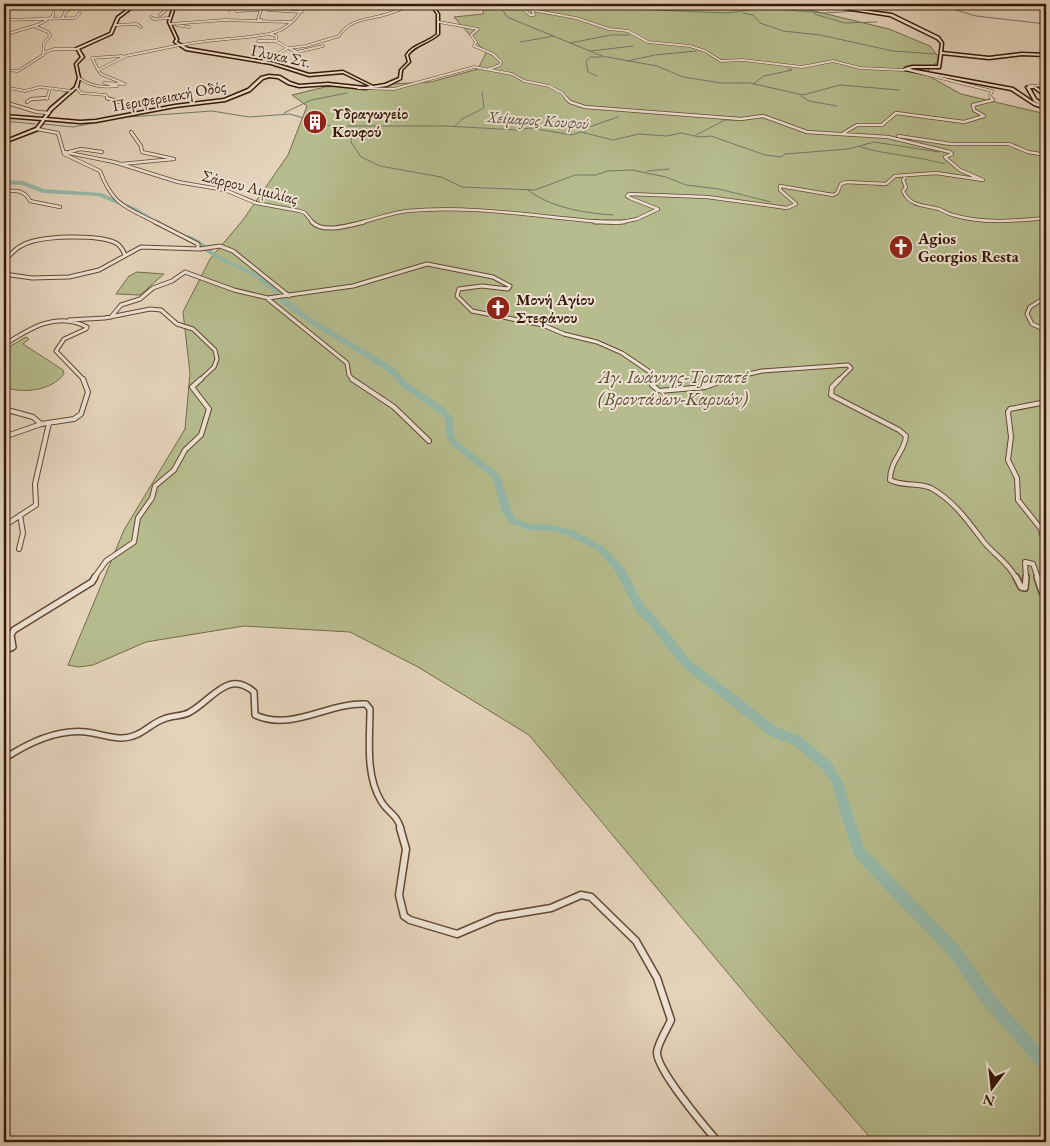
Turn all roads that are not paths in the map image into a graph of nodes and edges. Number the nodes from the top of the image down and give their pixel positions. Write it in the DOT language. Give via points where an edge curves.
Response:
graph roads {
  1 [pos="51,4"];
  2 [pos="59,4"];
  3 [pos="70,4"];
  4 [pos="136,4"];
  5 [pos="170,4"];
  6 [pos="305,4"];
  7 [pos="315,4"];
  8 [pos="329,4"];
  9 [pos="415,4"];
  10 [pos="512,4"];
  11 [pos="814,4"];
  12 [pos="432,5"];
  13 [pos="173,9"];
  14 [pos="54,10"];
  15 [pos="229,10"];
  16 [pos="70,11"];
  17 [pos="236,11"];
  18 [pos="280,12"];
  19 [pos="302,12"];
  20 [pos="80,13"];
  21 [pos="160,15"];
  22 [pos="62,17"];
  23 [pos="151,17"];
  24 [pos="51,18"];
  25 [pos="169,18"];
  26 [pos="4,20"];
  27 [pos="261,20"];
  28 [pos="271,20"];
  29 [pos="290,22"];
  30 [pos="438,22"];
  31 [pos="114,25"];
  32 [pos="170,25"];
  33 [pos="34,26"];
  34 [pos="189,26"];
  35 [pos="141,27"];
  36 [pos="269,34"];
  37 [pos="4,35"];
  38 [pos="252,38"];
  39 [pos="258,41"];
  40 [pos="277,41"];
  41 [pos="181,45"];
  42 [pos="261,45"];
  43 [pos="323,46"];
  44 [pos="289,48"];
  45 [pos="77,49"];
  46 [pos="43,53"];
  47 [pos="941,53"];
  48 [pos="1046,55"];
  49 [pos="128,56"];
  50 [pos="262,62"];
  51 [pos="5,69"];
  52 [pos="905,69"];
  53 [pos="98,70"];
  54 [pos="488,70"];
  55 [pos="4,73"];
  56 [pos="79,78"];
  57 [pos="1044,85"];
  58 [pos="1029,86"];
  59 [pos="76,87"];
  60 [pos="4,88"];
  61 [pos="358,88"];
  62 [pos="374,88"];
  63 [pos="50,89"];
  64 [pos="72,91"];
  65 [pos="1046,96"];
  66 [pos="4,102"];
  67 [pos="27,102"];
  68 [pos="120,102"];
  69 [pos="4,116"];
  70 [pos="46,117"];
  71 [pos="21,118"];
  72 [pos="57,121"];
  73 [pos="72,121"];
  74 [pos="41,123"];
  75 [pos="37,129"];
  76 [pos="130,132"];
  77 [pos="842,134"];
  78 [pos="869,135"];
  79 [pos="4,142"];
  80 [pos="65,152"];
  81 [pos="102,152"];
  82 [pos="1046,155"];
  83 [pos="121,164"];
  84 [pos="906,175"];
  85 [pos="4,191"];
  86 [pos="60,207"];
  87 [pos="1046,218"];
  88 [pos="200,249"];
  89 [pos="125,255"];
  90 [pos="4,261"];
  91 [pos="4,274"];
  92 [pos="287,297"];
  93 [pos="269,298"];
  94 [pos="1046,298"];
  95 [pos="111,317"];
  96 [pos="69,320"];
  97 [pos="1046,330"];
  98 [pos="4,345"];
  99 [pos="1046,402"];
  100 [pos="4,409"];
  101 [pos="49,423"];
  102 [pos="41,424"];
  103 [pos="4,437"];
  104 [pos="429,441"];
  105 [pos="20,515"];
  106 [pos="4,526"];
  107 [pos="19,549"];
  108 [pos="1046,550"];
  109 [pos="1046,595"];
  110 [pos="4,651"];
  111 [pos="4,758"];
  112 [pos="718,1142"];
  1 -- 2 [label="street"];
  2 -- 14 [label="street"];
  3 -- 16 [label="street" via="74,6"];
  4 -- 31 [label="main road"];
  5 -- 13 [label="main road"];
  6 -- 19 [label="street"];
  7 -- 8 [label="street" via="325,8"];
  9 -- 12 [label="street"];
  9 -- 44 [label="street" via="358,20 343,29 340,36"];
  10 -- 52 [label="street" via="530,15 534,15 532,10 535,10 576,18 629,32 646,42 699,49 720,60 799,66 833,61 860,68"];
  11 -- 47 [label="main road" via="896,17 938,38 942,43"];
  12 -- 30 [label="main road" via="438,14"];
  13 -- 21 [label="street" via="168,8"];
  13 -- 25 [label="main road"];
  14 -- 16 [label="street"];
  14 -- 24 [label="street"];
  15 -- 18 [label="street" via="231,7 263,5 267,10"];
  16 -- 22 [label="street"];
  17 -- 27 [label="street" via="260,9 258,19"];
  18 -- 19 [label="street"];
  18 -- 28 [label="street"];
  19 -- 29 [label="street"];
  20 -- 22 [label="street" via="76,18"];
  22 -- 24 [label="street"];
  23 -- 25 [label="street" via="156,20"];
  24 -- 26 [label="street"];
  24 -- 33 [label="street"];
  25 -- 32 [label="main road"];
  27 -- 28 [label="street"];
  27 -- 32 [label="street"];
  28 -- 29 [label="street"];
  29 -- 36 [label="street" via="282,30"];
  30 -- 54 [label="street" via="478,29 471,35 476,42 474,46 502,62"];
  30 -- 62 [label="main road, Περιφερειακή Οδός" via="436,37 407,53 409,62 401,70 400,78"];
  31 -- 35 [label="street" via="137,24"];
  31 -- 45 [label="main road" via="108,34"];
  32 -- 34 [label="street"];
  32 -- 41 [label="main road" via="177,39 175,42"];
  33 -- 37 [label="street"];
  33 -- 46 [label="street" via="50,36 44,43"];
  36 -- 38 [label="street"];
  36 -- 40 [label="street" via="276,36"];
  38 -- 39 [label="street"];
  38 -- 41 [label="street" via="206,40"];
  39 -- 40 [label="street"];
  39 -- 42 [label="street"];
  40 -- 44 [label="street"];
  41 -- 49 [label="street"];
  41 -- 50 [label="main road, Γλυκα Στ." via="187,49"];
  43 -- 44 [label="street" via="297,52"];
  44 -- 50 [label="street"];
  45 -- 46 [label="street" via="54,49"];
  45 -- 56 [label="main road" via="83,57 76,64"];
  46 -- 51 [label="street" via="18,71"];
  47 -- 48 [label="main road" via="986,58"];
  47 -- 52 [label="main road" via="939,67"];
  49 -- 53 [label="street" via="107,63"];
  49 -- 53 [label="street" via="94,58"];
  50 -- 62 [label="main road, Γλυκα Στ." via="310,76 342,72"];
  51 -- 55 [label="street"];
  52 -- 58 [label="main road" via="1012,89 1045,107 1035,100"];
  52 -- 77 [label="street" via="992,91 990,96 994,100 973,105 974,110 984,116 962,122 896,113 882,125 857,125"];
  53 -- 56 [label="street" via="125,84 104,83 117,85 111,87"];
  54 -- 61 [label="street" via="460,69 429,82 390,89"];
  54 -- 77 [label="street" via="551,87 570,102 585,107 632,108 738,119 763,116 805,132"];
  56 -- 59 [label="main road"];
  57 -- 58 [label="street"];
  58 -- 65 [label="main road"];
  59 -- 64 [label="main road"];
  59 -- 68 [label="street" via="81,92"];
  60 -- 63 [label="street" via="25,91"];
  61 -- 62 [label="main road, Περιφερειακή Οδός"];
  61 -- 73 [label="main road, Περιφερειακή Οδός" via="328,84 296,85 269,76 249,90 221,101 96,121"];
  63 -- 64 [label="street"];
  63 -- 67 [label="street" via="48,99"];
  64 -- 70 [label="main road"];
  66 -- 70 [label="street"];
  69 -- 71 [label="main road, Περιφερειακή Οδός"];
  70 -- 71 [label="main road, Περιφερειακή Οδός"];
  70 -- 71 [label="main road, Περιφερειακή Οδός"];
  70 -- 72 [label="main road, Περιφερειακή Οδός"];
  70 -- 73 [label="main road, Περιφερειακή Οδός"];
  70 -- 74 [label="main road"];
  72 -- 73 [label="main road, Περιφερειακή Οδός"];
  72 -- 74 [label="main road"];
  74 -- 75 [label="main road"];
  75 -- 79 [label="main road"];
  75 -- 80 [label="street" via="58,133"];
  76 -- 83 [label="street" via="142,152 174,159"];
  77 -- 78 [label="street"];
  78 -- 82 [label="street" via="952,144 1009,144 1030,153"];
  78 -- 84 [label="street" via="949,152 952,154 946,159 960,170 983,180 939,172"];
  80 -- 81 [label="street"];
  80 -- 83 [label="street, Σάρρου Αιμιλίας"];
  80 -- 88 [label="street" via="65,155 100,171 107,190 119,203 198,244"];
  83 -- 84 [label="street, Σάρρου Αιμιλίας" via="160,178 234,193 256,203 300,210 316,225 329,227 412,211 489,212 617,223 658,209 628,197 629,194 708,197 790,207 796,204 780,191 780,186 834,195 841,184 847,182 886,184 894,176"];
  84 -- 87 [label="street" via="904,194 911,202 920,205 992,221"];
  85 -- 86 [label="street" via="22,191 28,194 30,201"];
  88 -- 89 [label="street" via="147,246"];
  88 -- 92 [label="street" via="220,246 233,251"];
  89 -- 90 [label="street" via="114,242 89,236 63,237 22,245"];
  89 -- 91 [label="street" via="99,270 73,276 32,278"];
  92 -- 93 [label="street"];
  92 -- 109 [label="street" via="353,286 414,267 440,265 493,277 510,286 508,289 482,286 459,289 457,296 468,309 543,325 605,345 647,370 653,387 659,391 705,387 731,377 762,371 849,365 850,369 832,387 831,395 906,436 890,468 890,480 899,485 934,489 967,517 984,542 1013,570 1021,587 1027,586 1025,562 1033,564 1042,592"];
  93 -- 95 [label="street" via="234,290 185,272 153,288 140,299 121,305"];
  93 -- 104 [label="street" via="348,363 349,375 355,382 394,407"];
  94 -- 97 [label="street" via="1032,306 1028,314 1032,324"];
  95 -- 96 [label="street"];
  95 -- 110 [label="street" via="150,309 161,310 212,345 216,365 192,388 209,407 202,432 185,450 174,470 157,482 152,498 138,518 136,538 131,545 106,561 92,582 14,630 11,635 13,647"];
  96 -- 98 [label="street" via="52,321 27,330"];
  96 -- 101 [label="street" via="87,328 64,338 56,351 78,370 88,385 83,413 74,419"];
  99 -- 108 [label="street" via="1008,412 1011,437 1008,460 1017,478 1018,500 1041,529"];
  100 -- 102 [label="street" via="33,417"];
  101 -- 102 [label="street"];
  101 -- 105 [label="street" via="46,448 33,490 36,505"];
  102 -- 103 [label="street"];
  105 -- 106 [label="street"];
  105 -- 107 [label="street" via="23,533"];
  111 -- 112 [label="street" via="27,744 64,734 88,732 114,738 136,736 162,719 190,712 218,689 237,683 246,684 254,692 255,715 264,719 301,719 350,703 366,704 370,710 371,776 382,802 398,819 406,849 399,895 404,916 457,934 497,917 551,908 581,895 591,897 636,942 657,978 671,1020 658,1052 660,1065"];
}
